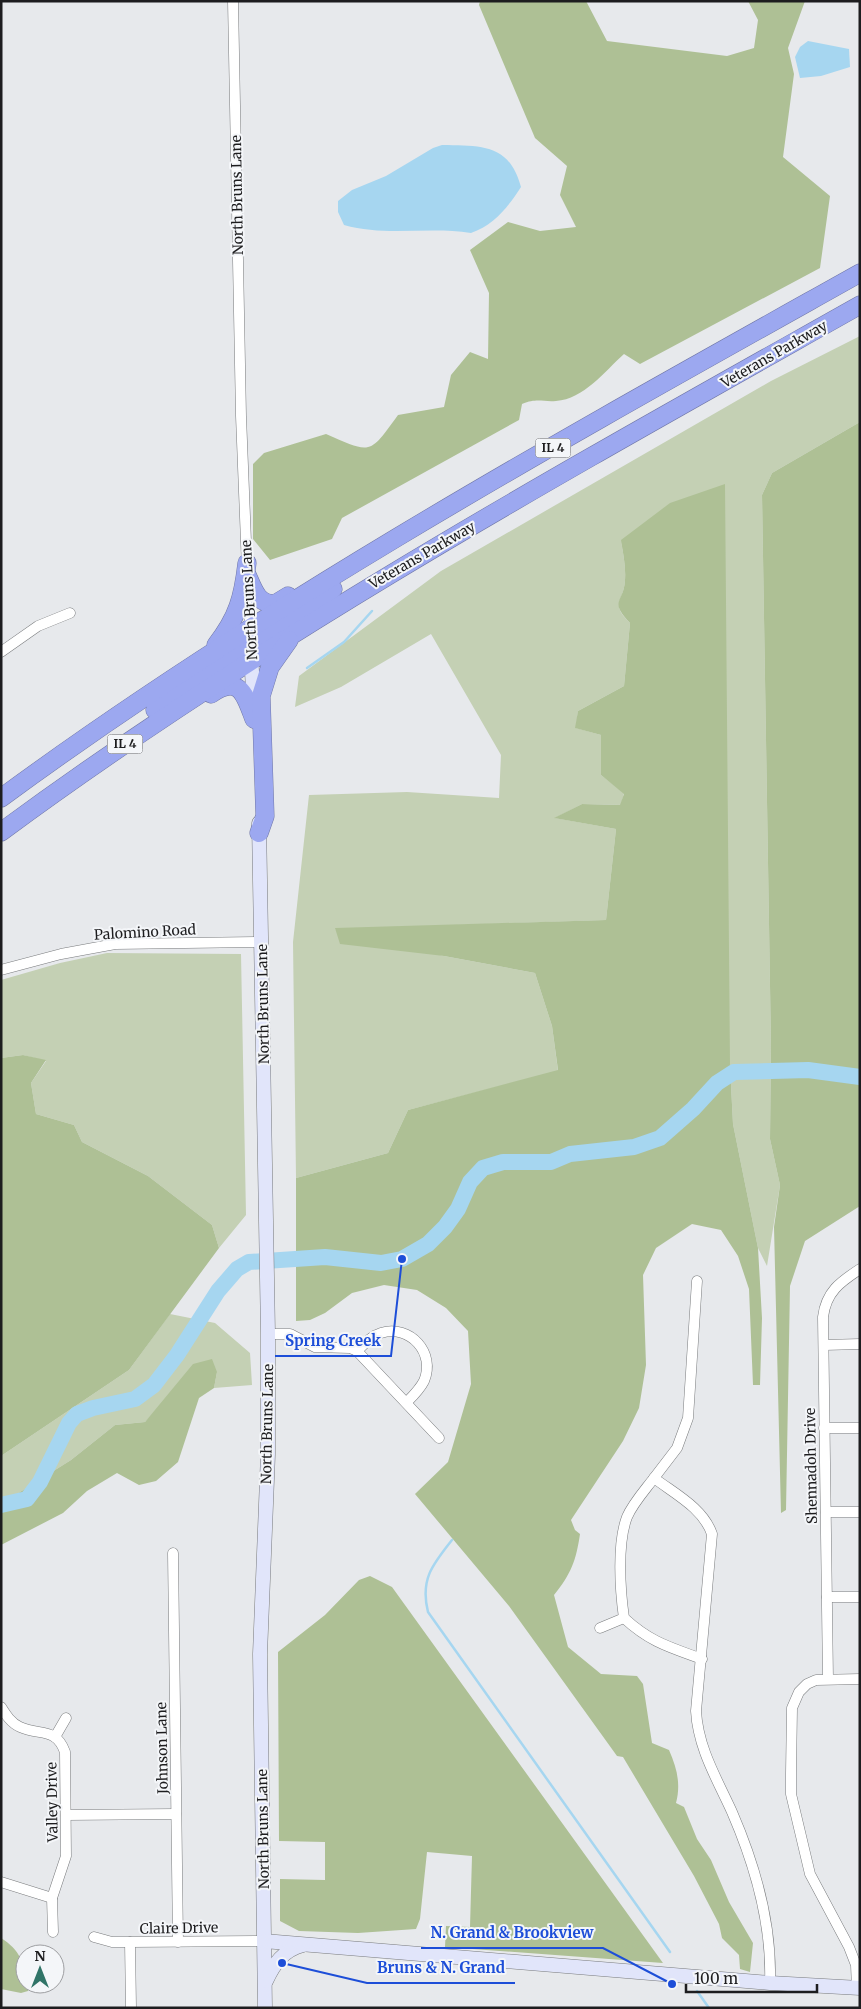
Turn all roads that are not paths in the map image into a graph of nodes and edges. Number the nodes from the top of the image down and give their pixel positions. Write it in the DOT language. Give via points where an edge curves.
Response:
graph roads {
  1 [pos="233,1"];
  2 [pos="860,273"];
  3 [pos="860,305"];
  4 [pos="450,507"];
  5 [pos="393,540"];
  6 [pos="247,570"];
  7 [pos="70,613"];
  8 [pos="250,628"];
  9 [pos="298,630"];
  10 [pos="1,652"];
  11 [pos="210,652"];
  12 [pos="252,659"];
  13 [pos="254,719"];
  14 [pos="98,763"];
  15 [pos="79,776"];
  16 [pos="6,796"];
  17 [pos="1,832"];
  18 [pos="259,833"];
  19 [pos="262,942"];
  20 [pos="1,970"];
  21 [pos="860,1269"];
  22 [pos="698,1281"];
  23 [pos="268,1334"];
  24 [pos="824,1344"];
  25 [pos="860,1344"];
  26 [pos="357,1351"];
  27 [pos="407,1402"];
  28 [pos="824,1428"];
  29 [pos="860,1428"];
  30 [pos="440,1438"];
  31 [pos="654,1478"];
  32 [pos="826,1512"];
  33 [pos="860,1512"];
  34 [pos="173,1553"];
  35 [pos="827,1597"];
  36 [pos="860,1597"];
  37 [pos="624,1618"];
  38 [pos="600,1628"];
  39 [pos="702,1659"];
  40 [pos="828,1679"];
  41 [pos="860,1679"];
  42 [pos="1,1707"];
  43 [pos="66,1718"];
  44 [pos="55,1737"];
  45 [pos="176,1814"];
  46 [pos="66,1815"];
  47 [pos="1,1882"];
  48 [pos="52,1898"];
  49 [pos="53,1932"];
  50 [pos="94,1937"];
  51 [pos="264,1941"];
  52 [pos="130,1942"];
  53 [pos="178,1942"];
  54 [pos="306,1945"];
  55 [pos="265,1983"];
  56 [pos="770,1983"];
  57 [pos="858,1988"];
  58 [pos="131,2008"];
  59 [pos="265,2008"];
  1 -- 6 [label="street, North Bruns Lane"];
  2 -- 4 [label="highway, Veterans Parkway / IL 4"];
  3 -- 9 [label="highway, Veterans Parkway / IL 4" via="419,556"];
  4 -- 5 [label="highway, Veterans Parkway / IL 4"];
  4 -- 12 [label="highway" via="267,634 258,644"];
  5 -- 6 [label="highway" via="366,548 275,604 259,599"];
  5 -- 8 [label="highway, Veterans Parkway / IL 4"];
  6 -- 8 [label="street, North Bruns Lane"];
  6 -- 11 [label="highway" via="236,615"];
  7 -- 10 [label="street" via="38,626"];
  8 -- 11 [label="highway, Veterans Parkway / IL 4"];
  8 -- 12 [label="main road, North Bruns Lane"];
  8 -- 15 [label="highway" via="243,644 109,746"];
  9 -- 12 [label="highway, Veterans Parkway / IL 4"];
  9 -- 18 [label="highway" via="273,662 262,685 265,816"];
  11 -- 16 [label="highway, Veterans Parkway / IL 4"];
  12 -- 13 [label="main road, North Bruns Lane"];
  12 -- 14 [label="highway, Veterans Parkway / IL 4"];
  13 -- 14 [label="highway" via="243,691 228,685 140,742"];
  13 -- 18 [label="main road, North Bruns Lane"];
  14 -- 15 [label="highway, Veterans Parkway / IL 4"];
  15 -- 17 [label="highway, Veterans Parkway / IL 4"];
  18 -- 19 [label="main road, North Bruns Lane"];
  19 -- 20 [label="street, Palomino Road" via="116,944"];
  19 -- 23 [label="main road, North Bruns Lane"];
  21 -- 24 [label="street, Shennadoh Drive" via="838,1284 828,1297 823,1317"];
  22 -- 31 [label="street" via="688,1418 677,1448"];
  23 -- 26 [label="street" via="290,1334 315,1346"];
  23 -- 51 [label="main road, North Bruns Lane" via="268,1454 260,1654"];
  24 -- 25 [label="street"];
  24 -- 28 [label="street, Shennadoh Drive"];
  26 -- 27 [label="street"];
  26 -- 27 [label="street" via="366,1342 388,1331 407,1334 416,1340 425,1356 426,1373"];
  27 -- 30 [label="street"];
  28 -- 29 [label="street"];
  28 -- 32 [label="street, Shennadoh Drive"];
  31 -- 37 [label="street" via="628,1516 624,1528 621,1596"];
  31 -- 39 [label="street" via="698,1510 712,1534"];
  32 -- 33 [label="street"];
  32 -- 35 [label="street, Shennadoh Drive"];
  34 -- 45 [label="street, Johnson Lane"];
  35 -- 36 [label="street"];
  35 -- 40 [label="street, Shennadoh Drive"];
  37 -- 38 [label="street"];
  37 -- 39 [label="street" via="642,1635"];
  39 -- 56 [label="street" via="696,1711 698,1736 754,1873 769,1938"];
  40 -- 41 [label="street"];
  40 -- 57 [label="street" via="807,1684 798,1692 792,1708 791,1794 810,1874 849,1947 856,1965"];
  42 -- 44 [label="street" via="10,1721 20,1727"];
  43 -- 44 [label="street"];
  44 -- 46 [label="street, Valley Drive" via="65,1752"];
  45 -- 46 [label="street"];
  45 -- 53 [label="street, Johnson Lane"];
  46 -- 48 [label="street, Valley Drive" via="66,1856"];
  47 -- 48 [label="street"];
  48 -- 49 [label="street, Valley Drive"];
  50 -- 52 [label="street, Claire Drive"];
  51 -- 53 [label="street, Claire Drive"];
  51 -- 54 [label="main road"];
  51 -- 55 [label="main road, North Bruns Lane"];
  52 -- 53 [label="street, Claire Drive"];
  52 -- 58 [label="street"];
  54 -- 55 [label="main road" via="288,1951 278,1960"];
  54 -- 56 [label="main road"];
  55 -- 59 [label="main road, North Bruns Lane"];
  56 -- 57 [label="main road"];
}
